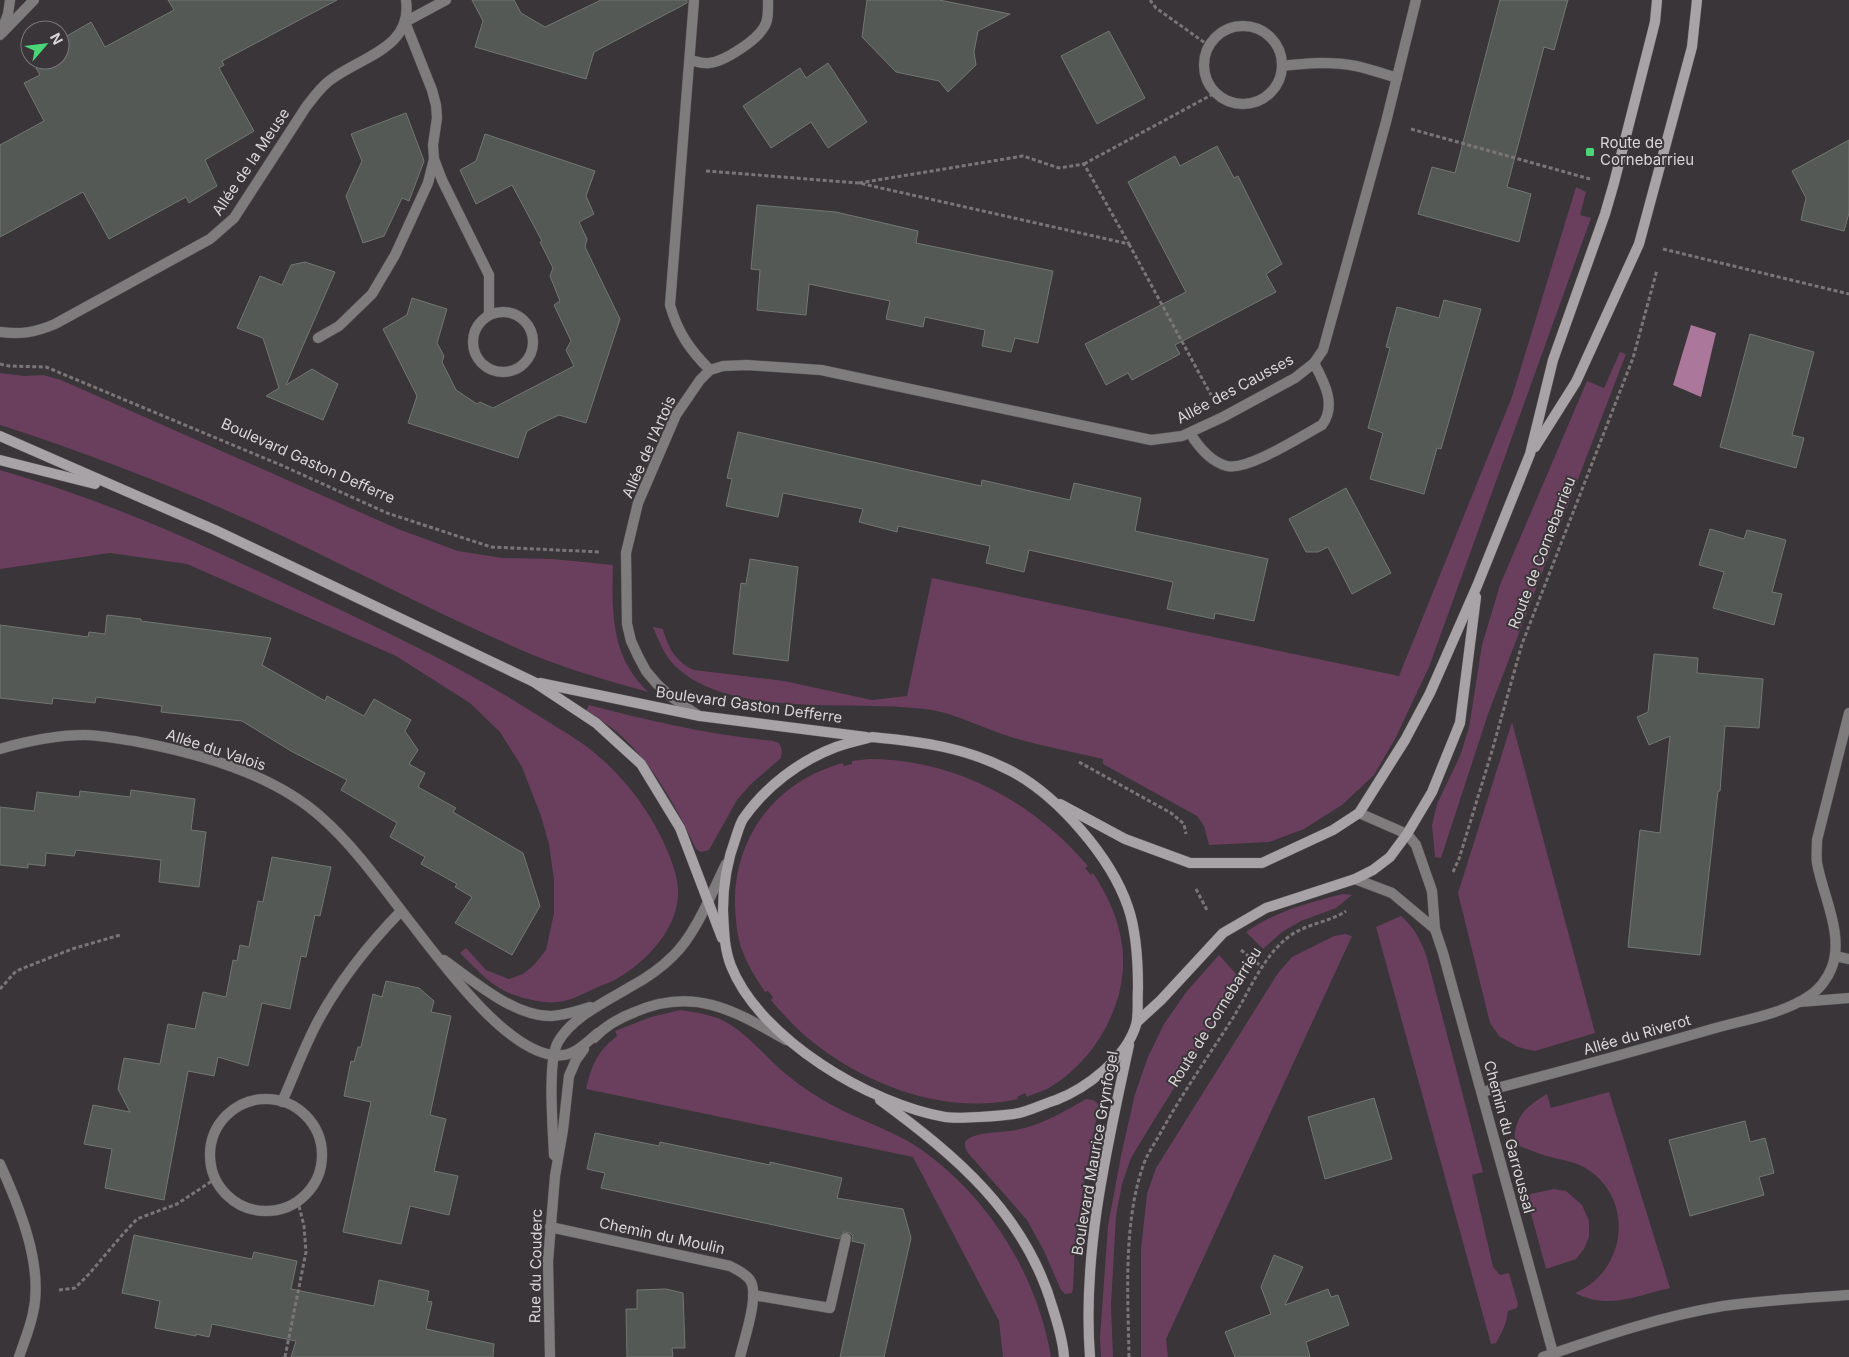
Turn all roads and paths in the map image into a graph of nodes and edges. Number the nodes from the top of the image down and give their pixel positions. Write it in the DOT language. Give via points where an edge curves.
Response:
graph roads {
  1 [pos="10,0"];
  2 [pos="34,0"];
  3 [pos="406,0"];
  4 [pos="446,0"];
  5 [pos="694,0"];
  6 [pos="768,0"];
  7 [pos="1150,0"];
  8 [pos="1416,0"];
  9 [pos="1657,0"];
  10 [pos="1696,0"];
  11 [pos="405,22"];
  12 [pos="1,34"];
  13 [pos="1208,44"];
  14 [pos="690,60"];
  15 [pos="1282,66"];
  16 [pos="1398,78"];
  17 [pos="1214,93"];
  18 [pos="1386,122"];
  19 [pos="434,159"];
  20 [pos="1084,164"];
  21 [pos="681,170"];
  22 [pos="1592,180"];
  23 [pos="859,184"];
  24 [pos="1665,240"];
  25 [pos="1129,244"];
  26 [pos="1639,244"];
  27 [pos="1663,250"];
  28 [pos="1658,268"];
  29 [pos="1849,294"];
  30 [pos="489,314"];
  31 [pos="0,332"];
  32 [pos="318,338"];
  33 [pos="1314,363"];
  34 [pos="0,364"];
  35 [pos="710,370"];
  36 [pos="1223,416"];
  37 [pos="1190,432"];
  38 [pos="0,436"];
  39 [pos="1530,454"];
  40 [pos="0,460"];
  41 [pos="123,491"];
  42 [pos="604,552"];
  43 [pos="1478,586"];
  44 [pos="534,682"];
  45 [pos="1849,713"];
  46 [pos="700,716"];
  47 [pos="872,737"];
  48 [pos="0,750"];
  49 [pos="1079,762"];
  50 [pos="1051,799"];
  51 [pos="1359,813"];
  52 [pos="1407,834"];
  53 [pos="1187,838"];
  54 [pos="727,860"];
  55 [pos="1451,876"];
  56 [pos="1355,879"];
  57 [pos="707,903"];
  58 [pos="401,911"];
  59 [pos="1339,916"];
  60 [pos="1436,929"];
  61 [pos="120,935"];
  62 [pos="724,944"];
  63 [pos="435,953"];
  64 [pos="1835,956"];
  65 [pos="1849,959"];
  66 [pos="0,989"];
  67 [pos="1849,998"];
  68 [pos="1799,1002"];
  69 [pos="599,1004"];
  70 [pos="1137,1022"];
  71 [pos="598,1033"];
  72 [pos="1129,1044"];
  73 [pos="795,1045"];
  74 [pos="554,1055"];
  75 [pos="869,1092"];
  76 [pos="1482,1092"];
  77 [pos="282,1102"];
  78 [pos="0,1164"];
  79 [pos="555,1176"];
  80 [pos="215,1179"];
  81 [pos="298,1202"];
  82 [pos="550,1227"];
  83 [pos="846,1238"];
  84 [pos="35,1294"];
  85 [pos="753,1294"];
  86 [pos="1849,1295"];
  87 [pos="1553,1353"];
  88 [pos="19,1357"];
  89 [pos="285,1357"];
  90 [pos="550,1357"];
  91 [pos="740,1357"];
  92 [pos="1064,1357"];
  93 [pos="1090,1357"];
  94 [pos="1129,1357"];
  95 [pos="1543,1357"];
  1 -- 12 [label="street"];
  2 -- 12 [label="street"];
  3 -- 11 [label="street, Allée de la Meuse"];
  4 -- 11 [label="street"];
  5 -- 14 [label="street"];
  6 -- 14 [label="street" via="765,26 741,49 709,64"];
  7 -- 13 [label="path" via="1156,8"];
  8 -- 16 [label="street, Allée des Causses"];
  9 -- 39 [label="main road" via="1655,22 1614,183 1553,360"];
  10 -- 26 [label="main road" via="1692,47"];
  11 -- 19 [label="street" via="436,105 432,145"];
  11 -- 31 [label="street, Allée de la Meuse" via="391,44 328,81 318,91 234,218 222,230 55,324 29,333"];
  13 -- 15 [label="street" via="1222,29 1243,24 1263,30 1278,45"];
  13 -- 17 [label="street" via="1203,61 1205,78"];
  14 -- 21 [label="street"];
  15 -- 16 [label="street" via="1334,63"];
  15 -- 17 [label="street" via="1280,81 1258,102 1227,102"];
  16 -- 18 [label="street, Allée des Causses"];
  17 -- 20 [label="path"];
  18 -- 22 [label="path"];
  18 -- 33 [label="street, Allée des Causses" via="1327,341"];
  19 -- 30 [label="street" via="489,275"];
  19 -- 32 [label="street" via="428,183 395,255 372,294 339,326"];
  20 -- 23 [label="path" via="1059,168 1023,156"];
  20 -- 25 [label="path"];
  21 -- 23 [label="path"];
  21 -- 35 [label="street" via="670,305 678,330"];
  23 -- 25 [label="path"];
  24 -- 27 [label="path"];
  25 -- 36 [label="path"];
  26 -- 27 [label="path"];
  26 -- 39 [label="main road" via="1576,382"];
  27 -- 29 [label="path"];
  28 -- 55 [label="path, Route de Cornebarrieu" via="1633,358 1522,644 1460,859"];
  30 -- 30 [label="street" via="481,320 472,337 476,356 482,364 499,372 519,368 531,352 532,332 519,316 499,311"];
  33 -- 36 [label="street, Allée des Causses" via="1295,378"];
  33 -- 37 [label="street" via="1329,402 1327,418 1322,425 1253,462 1239,466 1227,466 1215,460 1198,446"];
  34 -- 42 [label="path, Boulevard Gaston Defferre" via="46,366 387,513 491,547"];
  35 -- 37 [label="street, Allée des Causses" via="747,365 821,370 1151,440"];
  35 -- 46 [label="street, Allée de l'Artois" via="676,415 638,503 626,554 625,590 631,641 657,684"];
  36 -- 37 [label="street, Allée des Causses"];
  38 -- 41 [label="main road, Boulevard Gaston Defferre"];
  39 -- 43 [label="main road"];
  40 -- 41 [label="main road, Boulevard Gaston Defferre"];
  41 -- 44 [label="main road, Boulevard Gaston Defferre" via="215,530"];
  43 -- 51 [label="main road" via="1430,694"];
  43 -- 52 [label="main road" via="1460,723 1432,792"];
  44 -- 46 [label="main road, Boulevard Gaston Defferre"];
  44 -- 57 [label="main road, Boulevard Gaston Defferre" via="596,723 641,764 680,828"];
  45 -- 64 [label="street, Allée du Riverot" via="1817,840 1817,861 1834,930"];
  46 -- 47 [label="main road, Boulevard Gaston Defferre"];
  47 -- 50 [label="main road, Boulevard Gaston Defferre" via="926,742 968,753 1013,772"];
  47 -- 54 [label="main road" via="838,746 808,759 771,786 742,821"];
  48 -- 58 [label="street, Allée du Valois" via="36,740 86,735 153,745 245,772 295,797 321,816"];
  49 -- 53 [label="path" via="1171,813 1184,824"];
  50 -- 51 [label="main road" via="1125,839 1190,863 1262,863 1333,830"];
  50 -- 70 [label="main road" via="1093,843 1129,908 1138,961"];
  51 -- 52 [label="street"];
  52 -- 56 [label="main road" via="1390,857"];
  52 -- 60 [label="street, Chemin du Garroussal" via="1416,846 1432,891"];
  54 -- 57 [label="street, Rue du Couderc"];
  54 -- 62 [label="main road" via="723,893"];
  56 -- 60 [label="street" via="1392,893"];
  56 -- 70 [label="main road" via="1266,908 1223,933"];
  57 -- 62 [label="main road, Boulevard Gaston Defferre"];
  57 -- 69 [label="street, Rue du Couderc" via="700,919 674,955 632,986"];
  58 -- 63 [label="street, Allée du Valois"];
  58 -- 77 [label="street" via="375,938 340,985 318,1022"];
  59 -- 94 [label="path, Route de Cornebarrieu" via="1313,923 1273,951 1143,1164 1135,1195 1128,1263"];
  60 -- 76 [label="street, Chemin du Garroussal"];
  61 -- 66 [label="path" via="16,971"];
  62 -- 73 [label="main road, Boulevard Gaston Defferre" via="744,991"];
  63 -- 69 [label="street, Allée du Valois" via="494,996 529,1012 551,1016"];
  63 -- 74 [label="street, Allée du Valois" via="465,992 489,1016 525,1044"];
  64 -- 65 [label="street"];
  64 -- 68 [label="street, Allée du Riverot" via="1826,979 1810,996"];
  67 -- 68 [label="street, Allée du Riverot"];
  68 -- 76 [label="street, Allée du Riverot"];
  69 -- 74 [label="street, Rue du Couderc" via="567,1030 557,1042"];
  70 -- 72 [label="main road, Boulevard Maurice Grynfogel"];
  71 -- 73 [label="street, Rue du Couderc" via="646,1007 684,1000 700,1001 745,1017"];
  71 -- 74 [label="street" via="573,1053"];
  71 -- 79 [label="street, Rue du Couderc" via="576,1060 569,1076"];
  72 -- 75 [label="main road" via="1101,1073 1067,1095 1015,1114 947,1117"];
  72 -- 93 [label="main road, Boulevard Maurice Grynfogel" via="1108,1145 1090,1259"];
  73 -- 75 [label="main road, Boulevard Gaston Defferre" via="830,1071"];
  74 -- 79 [label="street, Rue du Couderc" via="551,1076"];
  75 -- 92 [label="main road" via="941,1146 993,1198 1016,1227 1048,1291 1063,1342"];
  76 -- 87 [label="street, Chemin du Garroussal"];
  77 -- 80 [label="street" via="256,1099 229,1112 214,1133 210,1160"];
  77 -- 81 [label="street" via="306,1114 320,1138 323,1162 312,1189"];
  78 -- 84 [label="street" via="31,1251"];
  79 -- 82 [label="street, Rue du Couderc"];
  80 -- 81 [label="street" via="241,1206 256,1211 270,1212"];
  80 -- 84 [label="path" via="177,1204 137,1219 75,1288"];
  81 -- 89 [label="path" via="306,1252"];
  82 -- 85 [label="street, Chemin du Moulin" via="730,1266 751,1281"];
  82 -- 90 [label="street, Rue du Couderc"];
  83 -- 85 [label="street" via="830,1308"];
  84 -- 88 [label="street"];
  85 -- 91 [label="street"];
  86 -- 87 [label="street" via="1723,1306"];
  87 -- 95 [label="street"];
}
